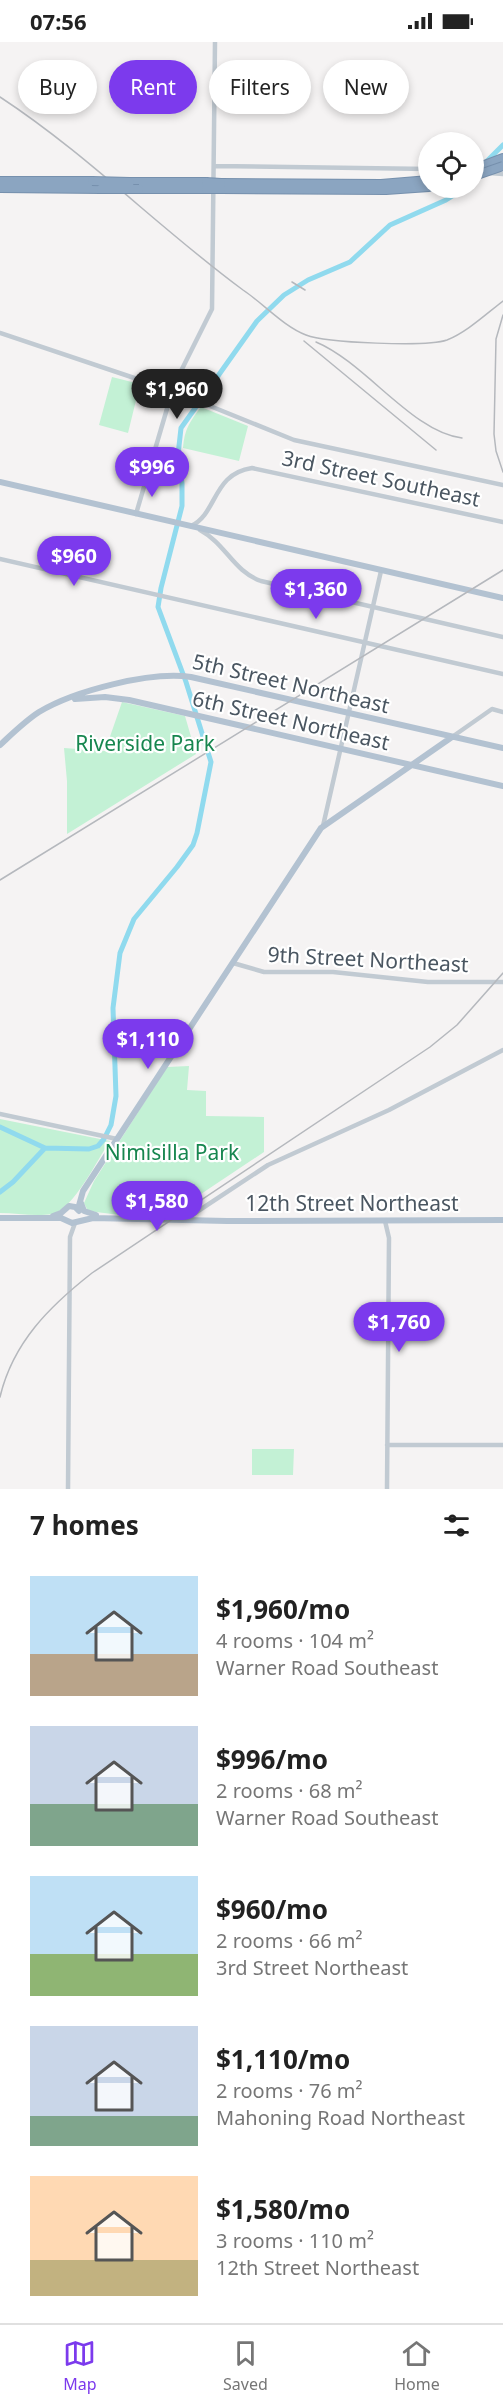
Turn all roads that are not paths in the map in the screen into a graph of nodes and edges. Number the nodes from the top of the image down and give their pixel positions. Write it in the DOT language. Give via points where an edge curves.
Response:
graph roads {
  1 [pos="215,42"];
  2 [pos="503,158"];
  3 [pos="214,166"];
  4 [pos="484,166"];
  5 [pos="503,166"];
  6 [pos="418,169"];
  7 [pos="484,172"];
  8 [pos="484,173"];
  9 [pos="503,174"];
  10 [pos="0,179"];
  11 [pos="418,181"];
  12 [pos="155,185"];
  13 [pos="221,186"];
  14 [pos="0,188"];
  15 [pos="418,188"];
  16 [pos="75,189"];
  17 [pos="0,193"];
  18 [pos="0,333"];
  19 [pos="173,391"];
  20 [pos="0,482"];
  21 [pos="503,485"];
  22 [pos="136,514"];
  23 [pos="503,522"];
  24 [pos="186,526"];
  25 [pos="197,529"];
  26 [pos="0,559"];
  27 [pos="381,571"];
  28 [pos="503,598"];
  29 [pos="371,607"];
  30 [pos="503,637"];
  31 [pos="363,642"];
  32 [pos="503,674"];
  33 [pos="72,699"];
  34 [pos="503,711"];
  35 [pos="347,713"];
  36 [pos="452,737"];
  37 [pos="0,745"];
  38 [pos="503,748"];
  39 [pos="339,749"];
  40 [pos="411,765"];
  41 [pos="503,786"];
  42 [pos="323,826"];
  43 [pos="232,963"];
  44 [pos="503,982"];
  45 [pos="503,1050"];
  46 [pos="0,1114"];
  47 [pos="114,1138"];
  48 [pos="92,1178"];
  49 [pos="76,1208"];
  50 [pos="0,1218"];
  51 [pos="65,1218"];
  52 [pos="93,1218"];
  53 [pos="117,1220"];
  54 [pos="503,1220"];
  55 [pos="76,1221"];
  56 [pos="183,1221"];
  57 [pos="385,1221"];
  58 [pos="70,1236"];
  59 [pos="387,1445"];
  60 [pos="503,1445"];
  61 [pos="68,1489"];
  62 [pos="387,1489"];
  1 -- 3 [label="street"];
  2 -- 4 [label="highway"];
  3 -- 6 [label="street"];
  3 -- 19 [label="street" via="212,309"];
  5 -- 8 [label="highway, bridge"];
  7 -- 9 [label="street, bridge"];
  10 -- 12 [label="highway, bridge"];
  11 -- 13 [label="highway"];
  12 -- 13 [label="highway, bridge"];
  12 -- 16 [label="highway, bridge" via="139,189"];
  13 -- 15 [label="highway"];
  14 -- 16 [label="highway"];
  16 -- 17 [label="highway"];
  18 -- 19 [label="street"];
  19 -- 21 [label="street" via="298,441"];
  19 -- 22 [label="street"];
  20 -- 22 [label="main road"];
  22 -- 24 [label="main road"];
  23 -- 24 [label="street, 3rd Street Southeast" via="252,468 229,477 199,521"];
  24 -- 25 [label="main road"];
  25 -- 27 [label="main road"];
  25 -- 29 [label="street" via="216,540 237,567 256,579"];
  26 -- 31 [label="street"];
  27 -- 28 [label="main road"];
  27 -- 29 [label="street"];
  29 -- 30 [label="street"];
  29 -- 31 [label="street"];
  31 -- 32 [label="street"];
  31 -- 35 [label="street"];
  33 -- 35 [label="main road, 5th Street Northeast" via="145,678 175,675"];
  33 -- 37 [label="main road" via="42,711"];
  33 -- 39 [label="main road, 6th Street Northeast" via="119,698"];
  34 -- 36 [label="street" via="492,709"];
  35 -- 36 [label="main road, 5th Street Northeast"];
  35 -- 39 [label="street"];
  36 -- 38 [label="main road, 5th Street Northeast"];
  36 -- 40 [label="main road"];
  39 -- 40 [label="main road, 6th Street Northeast"];
  39 -- 42 [label="street"];
  40 -- 41 [label="main road, 6th Street Northeast"];
  40 -- 42 [label="main road"];
  42 -- 43 [label="main road"];
  43 -- 44 [label="street, 9th Street Northeast" via="264,972 333,972 428,982"];
  43 -- 47 [label="main road"];
  45 -- 56 [label="street" via="394,1107 268,1165"];
  46 -- 47 [label="street"];
  47 -- 48 [label="main road"];
  48 -- 49 [label="main road"];
  48 -- 53 [label="main road" via="81,1201 82,1210"];
  49 -- 51 [label="main road" via="66,1208"];
  49 -- 52 [label="main road, 12th Street Northeast"];
  49 -- 55 [label="main road"];
  50 -- 51 [label="main road"];
  51 -- 55 [label="main road, 12th Street Northeast"];
  51 -- 58 [label="street"];
  52 -- 53 [label="main road, 12th Street Northeast"];
  52 -- 55 [label="main road, 12th Street Northeast"];
  53 -- 56 [label="main road, 12th Street Northeast"];
  54 -- 57 [label="main road, 12th Street Northeast"];
  55 -- 58 [label="street"];
  56 -- 57 [label="main road, 12th Street Northeast"];
  57 -- 59 [label="street" via="389,1238"];
  58 -- 61 [label="street"];
  59 -- 60 [label="street"];
  59 -- 62 [label="street"];
}
